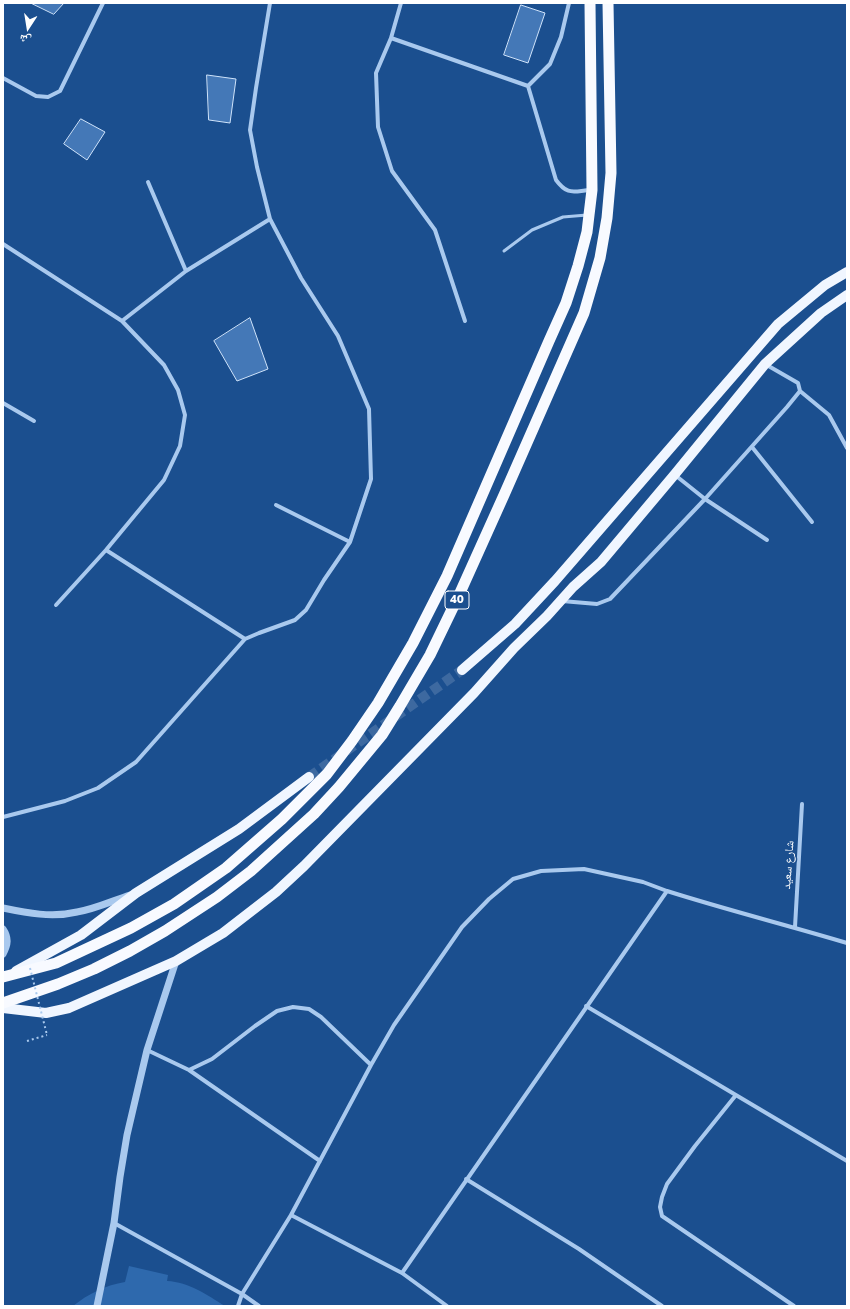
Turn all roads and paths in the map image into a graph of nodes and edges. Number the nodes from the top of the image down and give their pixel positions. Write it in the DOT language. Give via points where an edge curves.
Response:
graph roads {
  1 [pos="103,3"];
  2 [pos="270,3"];
  3 [pos="401,3"];
  4 [pos="569,3"];
  5 [pos="590,3"];
  6 [pos="608,3"];
  7 [pos="391,38"];
  8 [pos="3,78"];
  9 [pos="528,86"];
  10 [pos="148,182"];
  11 [pos="592,190"];
  12 [pos="589,215"];
  13 [pos="270,219"];
  14 [pos="3,244"];
  15 [pos="504,251"];
  16 [pos="186,271"];
  17 [pos="847,272"];
  18 [pos="847,295"];
  19 [pos="122,321"];
  20 [pos="466,321"];
  21 [pos="765,364"];
  22 [pos="800,391"];
  23 [pos="3,404"];
  24 [pos="34,421"];
  25 [pos="752,447"];
  26 [pos="847,448"];
  27 [pos="675,474"];
  28 [pos="705,500"];
  29 [pos="276,505"];
  30 [pos="812,522"];
  31 [pos="767,540"];
  32 [pos="350,542"];
  33 [pos="106,550"];
  34 [pos="560,601"];
  35 [pos="56,605"];
  36 [pos="245,640"];
  37 [pos="462,670"];
  38 [pos="309,777"];
  39 [pos="802,804"];
  40 [pos="3,816"];
  41 [pos="667,892"];
  42 [pos="136,893"];
  43 [pos="3,908"];
  44 [pos="795,927"];
  45 [pos="3,929"];
  46 [pos="847,943"];
  47 [pos="3,954"];
  48 [pos="176,961"];
  49 [pos="30,968"];
  50 [pos="6,976"];
  51 [pos="3,1004"];
  52 [pos="586,1006"];
  53 [pos="3,1008"];
  54 [pos="27,1041"];
  55 [pos="147,1050"];
  56 [pos="371,1065"];
  57 [pos="189,1070"];
  58 [pos="736,1095"];
  59 [pos="320,1161"];
  60 [pos="847,1161"];
  61 [pos="466,1179"];
  62 [pos="291,1215"];
  63 [pos="114,1223"];
  64 [pos="402,1273"];
  65 [pos="242,1294"];
  66 [pos="97,1306"];
  67 [pos="238,1306"];
  68 [pos="259,1306"];
  69 [pos="447,1306"];
  70 [pos="662,1306"];
  71 [pos="794,1306"];
  1 -- 8 [label="street" via="60,91 48,97 36,96"];
  2 -- 13 [label="street" via="250,130 256,167"];
  3 -- 7 [label="street"];
  4 -- 9 [label="street" via="561,37 550,64"];
  5 -- 11 [label="highway, 40"];
  6 -- 51 [label="highway, 40" via="611,173 607,218 598,264 584,313 459,596 430,655 400,706 382,735 314,814 218,897 130,952 65,981"];
  7 -- 9 [label="street"];
  7 -- 20 [label="street" via="376,73 378,128 392,171 435,230"];
  9 -- 11 [label="street" via="556,180 563,189 571,192"];
  10 -- 16 [label="street"];
  11 -- 12 [label="highway, 40"];
  12 -- 15 [label="lane" via="563,216 532,230"];
  12 -- 50 [label="highway, 40" via="587,232 566,303 447,576 413,643 378,703 327,774 282,820 226,868 174,904 131,928 56,963"];
  13 -- 16 [label="street"];
  13 -- 32 [label="street" via="301,278 338,336 369,410 372,479"];
  14 -- 19 [label="street"];
  16 -- 19 [label="street"];
  17 -- 37 [label="main road" via="825,285 778,324 555,581 515,624"];
  18 -- 21 [label="main road" via="821,313"];
  19 -- 33 [label="street" via="164,365 178,390 185,415 180,446 164,480"];
  21 -- 22 [label="street" via="798,383"];
  21 -- 27 [label="main road"];
  22 -- 25 [label="street"];
  22 -- 26 [label="street" via="829,415"];
  23 -- 24 [label="street"];
  25 -- 28 [label="street"];
  25 -- 30 [label="street"];
  27 -- 28 [label="street"];
  27 -- 34 [label="main road" via="601,562"];
  28 -- 31 [label="street"];
  28 -- 34 [label="street" via="610,600 597,604"];
  29 -- 32 [label="street"];
  32 -- 36 [label="street" via="306,610 295,620"];
  33 -- 35 [label="street"];
  33 -- 36 [label="street"];
  34 -- 48 [label="main road" via="304,866 276,892 223,933"];
  36 -- 40 [label="street" via="136,762 98,788 65,800"];
  38 -- 42 [label="main road" via="239,829"];
  39 -- 44 [label="street, شارع سعيد"];
  41 -- 44 [label="street"];
  41 -- 52 [label="street"];
  41 -- 56 [label="street" via="643,882 584,870 542,871 513,879 462,927 394,1025"];
  42 -- 43 [label="street" via="77,912 51,915"];
  42 -- 50 [label="main road" via="81,935"];
  44 -- 46 [label="street"];
  45 -- 47 [label="street" via="8,942"];
  48 -- 53 [label="main road" via="69,1008 46,1014"];
  48 -- 55 [label="street"];
  49 -- 54 [label="path, bridge" via="47,1035"];
  52 -- 58 [label="street"];
  52 -- 61 [label="street"];
  55 -- 57 [label="street"];
  55 -- 63 [label="street" via="124,1149"];
  56 -- 57 [label="street" via="309,1008 293,1007 277,1011 212,1059"];
  56 -- 59 [label="street"];
  57 -- 59 [label="street"];
  58 -- 60 [label="street"];
  58 -- 71 [label="street" via="667,1184 660,1206 662,1216"];
  59 -- 62 [label="street"];
  61 -- 64 [label="street"];
  61 -- 70 [label="street" via="579,1249"];
  62 -- 64 [label="street"];
  62 -- 65 [label="street"];
  63 -- 65 [label="street"];
  63 -- 66 [label="street"];
  64 -- 69 [label="street"];
  65 -- 67 [label="street"];
  65 -- 68 [label="street"];
}
